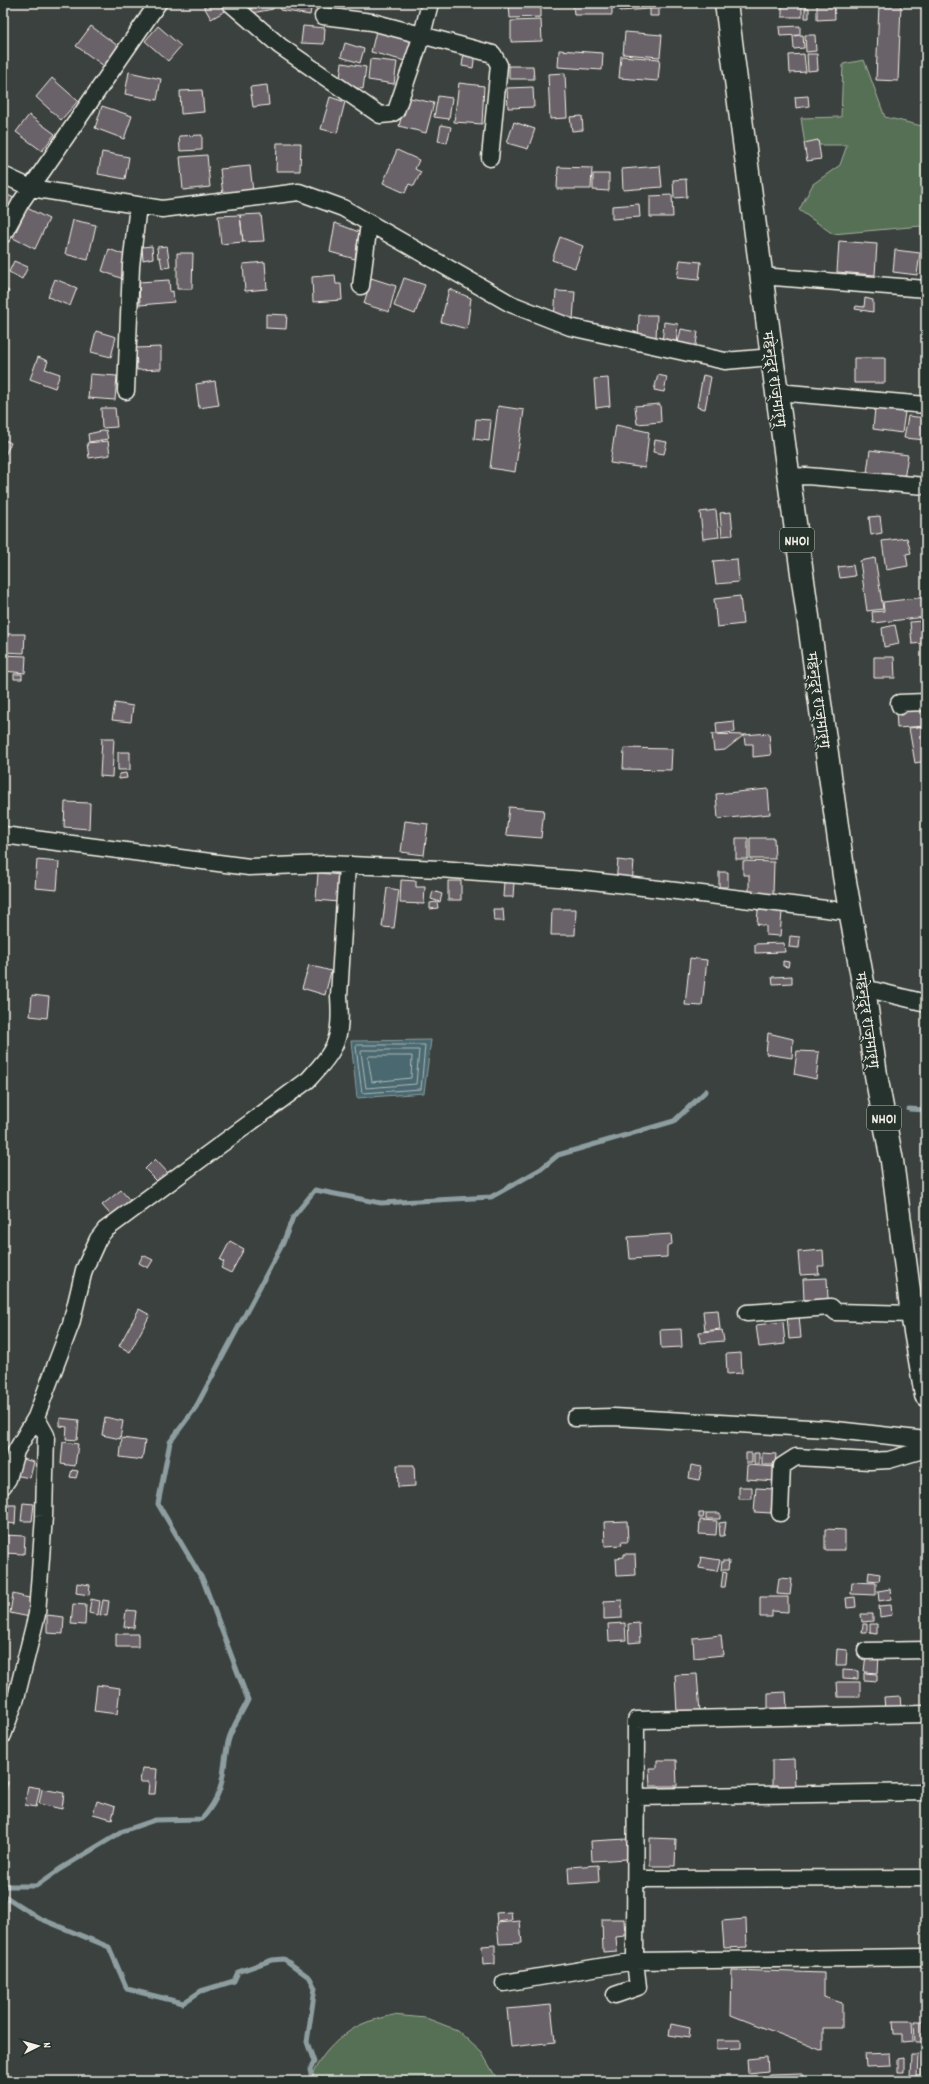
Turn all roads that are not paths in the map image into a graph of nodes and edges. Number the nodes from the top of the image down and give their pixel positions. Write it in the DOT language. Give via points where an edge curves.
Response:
graph roads {
  1 [pos="158,3"];
  2 [pos="230,3"];
  3 [pos="430,3"];
  4 [pos="726,3"];
  5 [pos="323,16"];
  6 [pos="422,35"];
  7 [pos="490,158"];
  8 [pos="3,176"];
  9 [pos="31,188"];
  10 [pos="138,205"];
  11 [pos="369,223"];
  12 [pos="3,234"];
  13 [pos="762,276"];
  14 [pos="361,286"];
  15 [pos="926,289"];
  16 [pos="772,357"];
  17 [pos="126,390"];
  18 [pos="777,392"];
  19 [pos="926,405"];
  20 [pos="788,478"];
  21 [pos="926,486"];
  22 [pos="926,702"];
  23 [pos="900,706"];
  24 [pos="3,835"];
  25 [pos="347,865"];
  26 [pos="851,912"];
  27 [pos="864,988"];
  28 [pos="926,1003"];
  29 [pos="748,1313"];
  30 [pos="917,1318"];
  31 [pos="926,1395"];
  32 [pos="36,1417"];
  33 [pos="575,1418"];
  34 [pos="926,1440"];
  35 [pos="926,1449"];
  36 [pos="3,1486"];
  37 [pos="780,1514"];
  38 [pos="926,1650"];
  39 [pos="866,1651"];
  40 [pos="926,1714"];
  41 [pos="3,1735"];
  42 [pos="926,1792"];
  43 [pos="636,1797"];
  44 [pos="926,1878"];
  45 [pos="637,1879"];
  46 [pos="926,1957"];
  47 [pos="636,1961"];
  48 [pos="504,1983"];
  49 [pos="615,1995"];
  1 -- 9 [label="street"];
  2 -- 6 [label="street" via="280,46 380,115 396,111"];
  3 -- 6 [label="street"];
  4 -- 13 [label="highway, महेन्द्र राज्मार्ग् / NH01"];
  5 -- 6 [label="street" via="372,22"];
  6 -- 7 [label="street" via="493,54 496,58 499,65"];
  8 -- 9 [label="street"];
  9 -- 10 [label="street"];
  9 -- 12 [label="street"];
  10 -- 11 [label="street" via="162,209 299,192 343,208"];
  10 -- 17 [label="street" via="131,266"];
  11 -- 14 [label="street"];
  11 -- 16 [label="street" via="511,304 570,327 725,362"];
  13 -- 15 [label="street"];
  13 -- 16 [label="highway, महेन्द्र राज्मार्ग् / NH01"];
  16 -- 18 [label="highway, महेन्द्र राज्मार्ग् / NH01"];
  18 -- 19 [label="street"];
  18 -- 20 [label="highway, महेन्द्र राज्मार्ग् / NH01"];
  20 -- 21 [label="street" via="807,476"];
  20 -- 26 [label="highway, महेन्द्र राज्मार्ग् / NH01"];
  22 -- 23 [label="street" via="900,703"];
  24 -- 25 [label="street" via="249,867"];
  25 -- 26 [label="street" via="584,880"];
  25 -- 32 [label="street" via="340,1016 336,1044 327,1059 308,1080 105,1230 98,1239 84,1270 71,1324"];
  26 -- 27 [label="highway, महेन्द्र राज्मार्ग् / NH01"];
  27 -- 28 [label="street"];
  27 -- 30 [label="highway, महेन्द्र राज्मार्ग् / NH01" via="876,1076"];
  29 -- 30 [label="street" via="831,1307 836,1312"];
  30 -- 31 [label="highway, महेन्द्र राज्मार्ग् / NH01"];
  32 -- 36 [label="street" via="16,1451 8,1479"];
  32 -- 41 [label="street" via="46,1435 44,1516 37,1614 16,1698"];
  33 -- 34 [label="street" via="613,1417 819,1428"];
  35 -- 37 [label="street" via="889,1460 870,1462 796,1457 782,1466"];
  38 -- 39 [label="street"];
  40 -- 43 [label="street" via="636,1720"];
  42 -- 43 [label="street"];
  43 -- 45 [label="street"];
  44 -- 45 [label="street"];
  45 -- 47 [label="street"];
  46 -- 47 [label="street"];
  47 -- 48 [label="street"];
  47 -- 49 [label="street" via="638,1987"];
}
